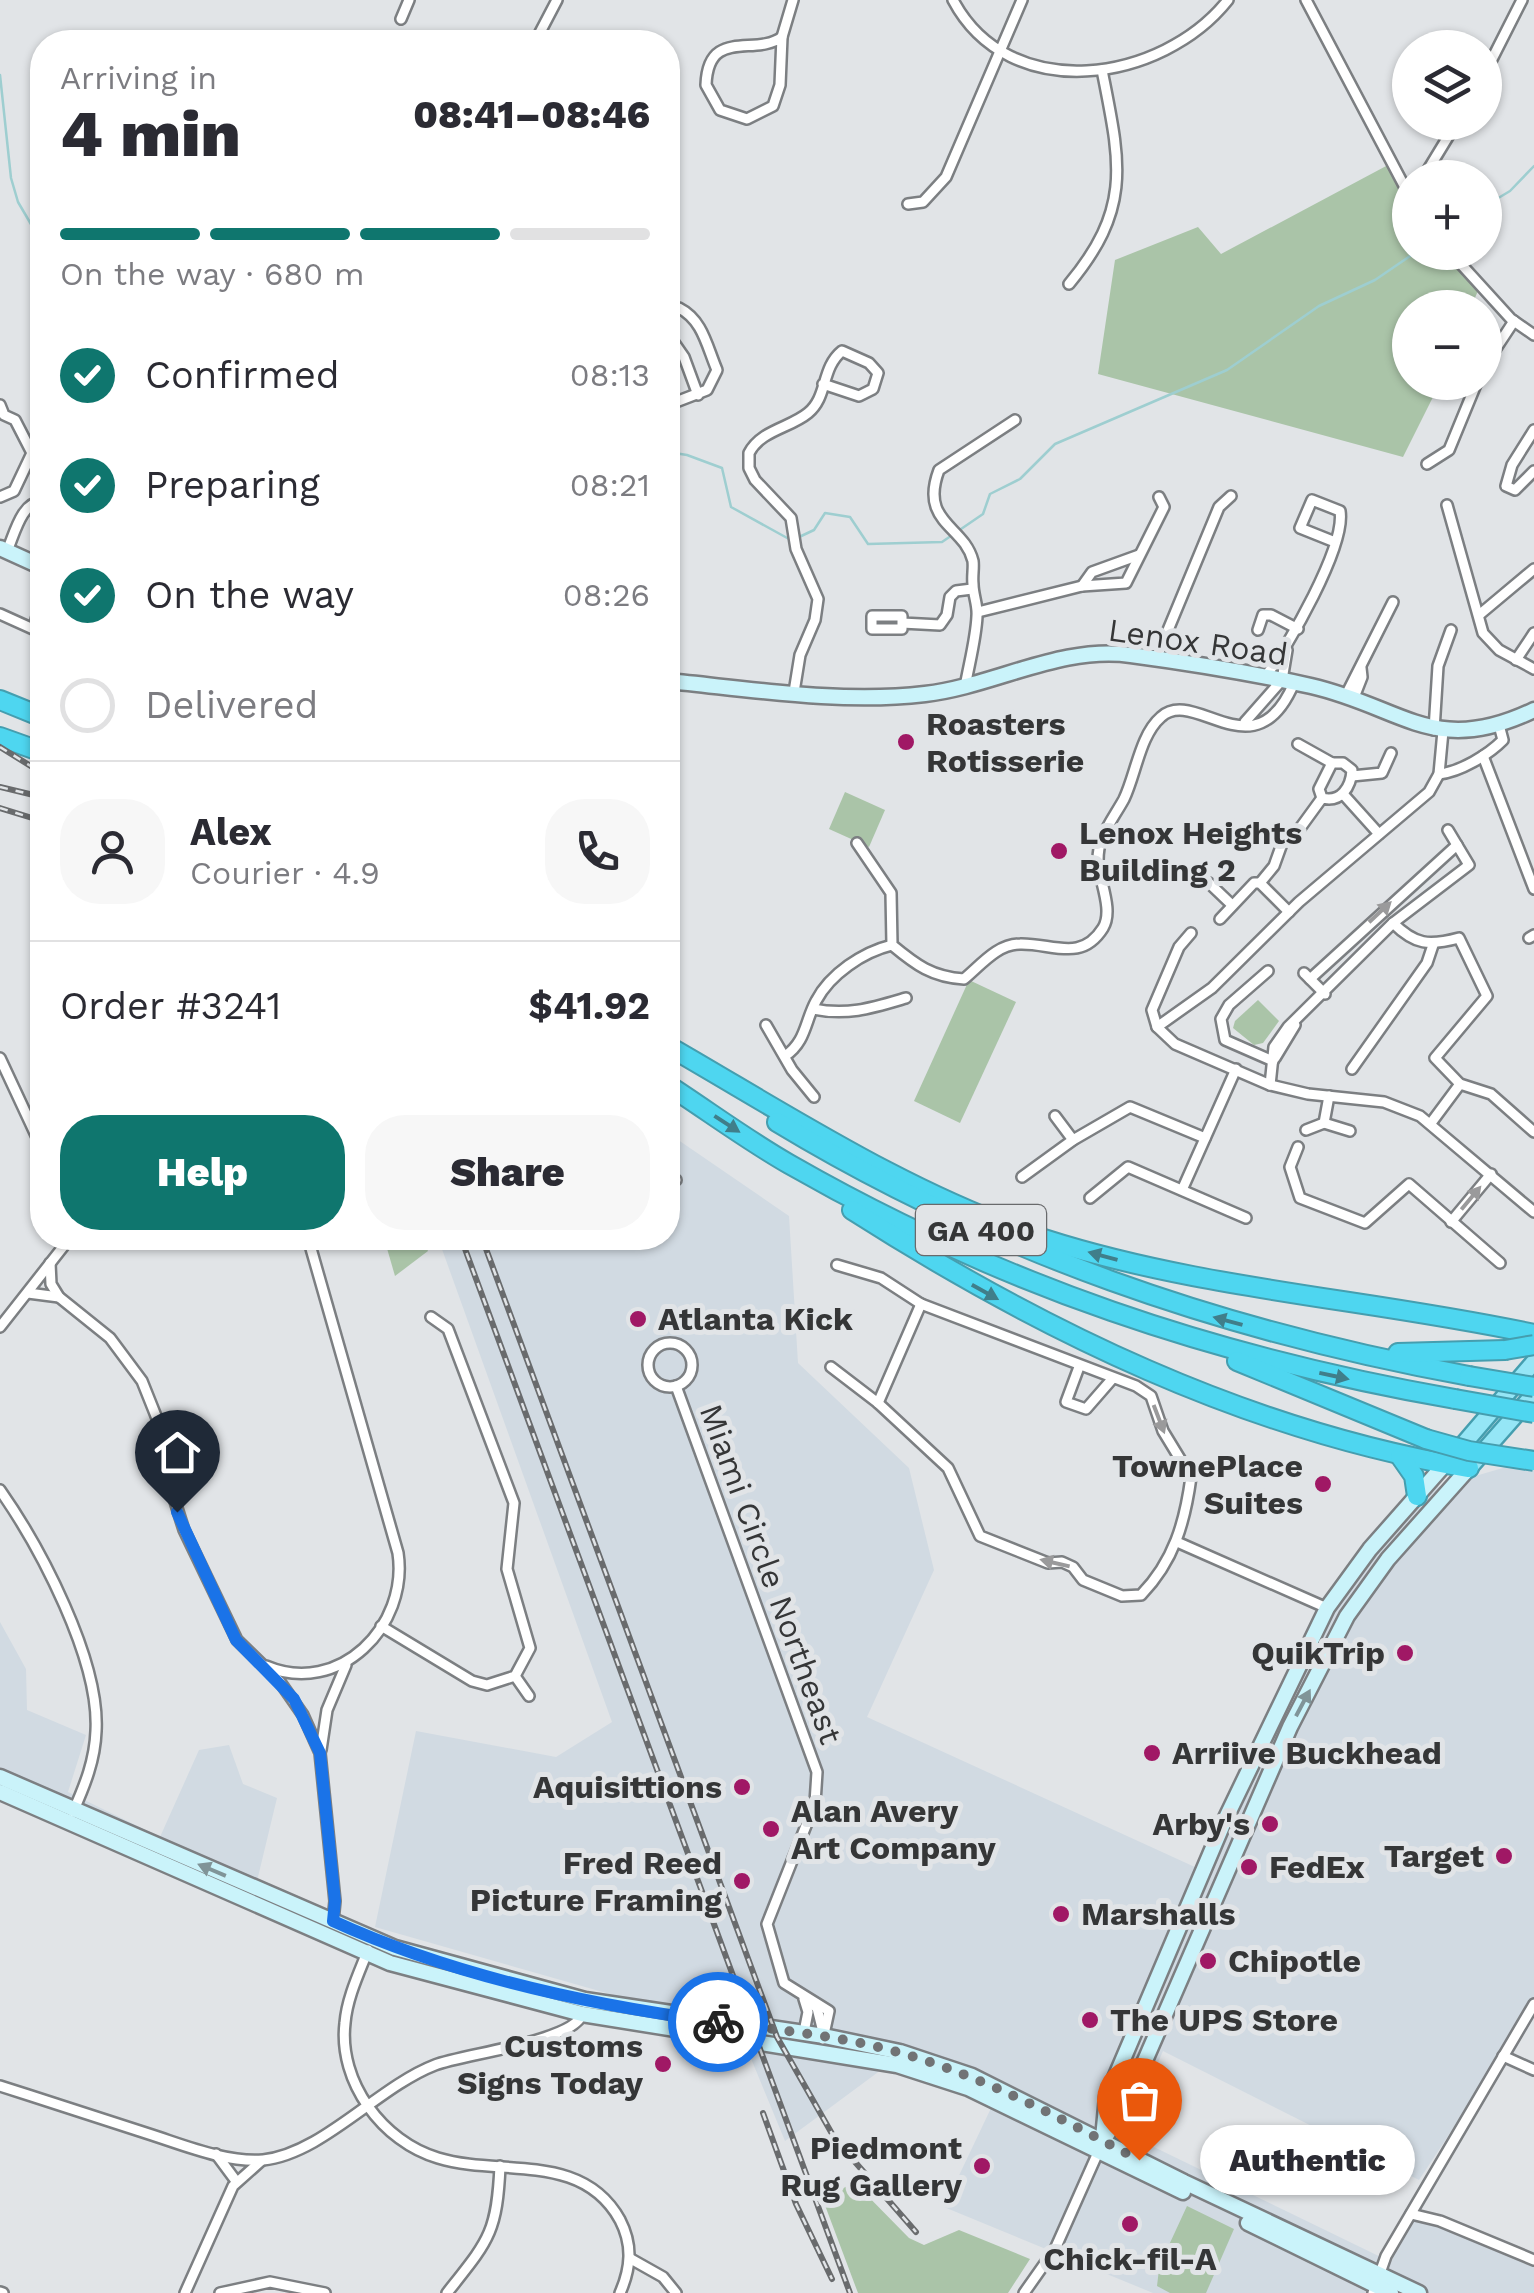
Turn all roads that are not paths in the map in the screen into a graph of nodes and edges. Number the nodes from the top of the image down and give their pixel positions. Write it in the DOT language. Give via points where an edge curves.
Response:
graph roads {
  1 [pos="409,0"];
  2 [pos="558,0"];
  3 [pos="793,0"];
  4 [pos="952,0"];
  5 [pos="1022,0"];
  6 [pos="1228,0"];
  7 [pos="1306,0"];
  8 [pos="1522,0"];
  9 [pos="401,18"];
  10 [pos="541,30"];
  11 [pos="782,37"];
  12 [pos="1502,39"];
  13 [pos="1001,49"];
  14 [pos="1102,70"];
  15 [pos="1392,162"];
  16 [pos="908,204"];
  17 [pos="1467,270"];
  18 [pos="1068,284"];
  19 [pos="680,309"];
  20 [pos="1514,321"];
  21 [pos="1534,335"];
  22 [pos="1502,339"];
  23 [pos="680,351"];
  24 [pos="823,384"];
  25 [pos="698,395"];
  26 [pos="1469,400"];
  27 [pos="680,401"];
  28 [pos="0,405"];
  29 [pos="1015,420"];
  30 [pos="1534,430"];
  31 [pos="30,449"];
  32 [pos="30,457"];
  33 [pos="1427,464"];
  34 [pos="1534,471"];
  35 [pos="1232,496"];
  36 [pos="0,497"];
  37 [pos="1159,497"];
  38 [pos="30,505"];
  39 [pos="1446,505"];
  40 [pos="1335,542"];
  41 [pos="3,550"];
  42 [pos="1140,555"];
  43 [pos="30,561"];
  44 [pos="1534,569"];
  45 [pos="1082,586"];
  46 [pos="972,588"];
  47 [pos="1393,602"];
  48 [pos="978,612"];
  49 [pos="0,614"];
  50 [pos="1479,615"];
  51 [pos="30,620"];
  52 [pos="902,623"];
  53 [pos="1298,629"];
  54 [pos="1258,630"];
  55 [pos="1451,630"];
  56 [pos="1534,633"];
  57 [pos="1287,648"];
  58 [pos="1156,660"];
  59 [pos="1516,660"];
  60 [pos="1534,669"];
  61 [pos="1266,677"];
  62 [pos="680,682"];
  63 [pos="1288,682"];
  64 [pos="965,687"];
  65 [pos="794,692"];
  66 [pos="1349,699"];
  67 [pos="0,700"];
  68 [pos="1260,708"];
  69 [pos="1534,710"];
  70 [pos="30,711"];
  71 [pos="1270,720"];
  72 [pos="1245,722"];
  73 [pos="1499,725"];
  74 [pos="1439,730"];
  75 [pos="0,738"];
  76 [pos="1298,744"];
  77 [pos="30,748"];
  78 [pos="1392,753"];
  79 [pos="1483,756"];
  80 [pos="1332,763"];
  81 [pos="1438,774"];
  82 [pos="1352,776"];
  83 [pos="1343,794"];
  84 [pos="1322,798"];
  85 [pos="1298,830"];
  86 [pos="1448,830"];
  87 [pos="1379,834"];
  88 [pos="1283,841"];
  89 [pos="856,843"];
  90 [pos="1457,845"];
  91 [pos="1209,882"];
  92 [pos="1260,882"];
  93 [pos="1534,888"];
  94 [pos="1232,905"];
  95 [pos="1289,912"];
  96 [pos="1220,918"];
  97 [pos="1393,923"];
  98 [pos="1191,933"];
  99 [pos="892,945"];
  100 [pos="1433,945"];
  101 [pos="1268,972"];
  102 [pos="1325,994"];
  103 [pos="906,998"];
  104 [pos="813,1008"];
  105 [pos="766,1024"];
  106 [pos="1157,1027"];
  107 [pos="680,1055"];
  108 [pos="680,1056"];
  109 [pos="785,1056"];
  110 [pos="0,1058"];
  111 [pos="1273,1061"];
  112 [pos="1236,1069"];
  113 [pos="1352,1069"];
  114 [pos="5,1079"];
  115 [pos="1460,1084"];
  116 [pos="1270,1085"];
  117 [pos="680,1093"];
  118 [pos="814,1096"];
  119 [pos="1329,1096"];
  120 [pos="1055,1116"];
  121 [pos="1324,1123"];
  122 [pos="1432,1123"];
  123 [pos="30,1126"];
  124 [pos="1306,1130"];
  125 [pos="1350,1131"];
  126 [pos="1534,1132"];
  127 [pos="1205,1138"];
  128 [pos="1073,1140"];
  129 [pos="1298,1147"];
  130 [pos="787,1163"];
  131 [pos="1491,1174"];
  132 [pos="1022,1177"];
  133 [pos="1182,1190"];
  134 [pos="1090,1198"];
  135 [pos="1534,1212"];
  136 [pos="1246,1218"];
  137 [pos="1451,1222"];
  138 [pos="60,1250"];
  139 [pos="311,1250"];
  140 [pos="50,1263"];
  141 [pos="1500,1264"];
  142 [pos="837,1266"];
  143 [pos="28,1292"];
  144 [pos="58,1297"];
  145 [pos="921,1304"];
  146 [pos="432,1317"];
  147 [pos="0,1327"];
  148 [pos="1513,1329"];
  149 [pos="1172,1334"];
  150 [pos="1534,1334"];
  151 [pos="1323,1345"];
  152 [pos="1534,1346"];
  153 [pos="1534,1362"];
  154 [pos="832,1367"];
  155 [pos="1079,1367"];
  156 [pos="1113,1378"];
  157 [pos="676,1386"];
  158 [pos="1534,1390"];
  159 [pos="878,1402"];
  160 [pos="1534,1413"];
  161 [pos="1400,1456"];
  162 [pos="1534,1461"];
  163 [pos="1445,1464"];
  164 [pos="1469,1468"];
  165 [pos="0,1490"];
  166 [pos="1418,1496"];
  167 [pos="1177,1542"];
  168 [pos="1326,1608"];
  169 [pos="381,1626"];
  170 [pos="258,1663"];
  171 [pos="348,1663"];
  172 [pos="515,1676"];
  173 [pos="529,1696"];
  174 [pos="320,1753"];
  175 [pos="0,1777"];
  176 [pos="0,1792"];
  177 [pos="71,1816"];
  178 [pos="333,1921"];
  179 [pos="370,1946"];
  180 [pos="804,1996"];
  181 [pos="1534,2004"];
  182 [pos="582,2014"];
  183 [pos="804,2032"];
  184 [pos="823,2043"];
  185 [pos="1503,2056"];
  186 [pos="1534,2070"];
  187 [pos="0,2086"];
  188 [pos="366,2104"];
  189 [pos="1100,2147"];
  190 [pos="216,2154"];
  191 [pos="262,2161"];
  192 [pos="500,2166"];
  193 [pos="236,2181"];
  194 [pos="1411,2214"];
  195 [pos="631,2259"];
  196 [pos="1534,2260"];
  197 [pos="1344,2270"];
  198 [pos="1376,2285"];
  199 [pos="185,2293"];
  200 [pos="220,2293"];
  201 [pos="326,2293"];
  202 [pos="447,2293"];
  203 [pos="620,2293"];
  204 [pos="676,2293"];
  205 [pos="1024,2293"];
  206 [pos="1361,2293"];
  207 [pos="1390,2293"];
  208 [pos="1419,2293"];
  1 -- 9 [label="street"];
  2 -- 10 [label="street"];
  3 -- 11 [label="street"];
  4 -- 13 [label="street" via="969,28"];
  5 -- 13 [label="street"];
  6 -- 14 [label="street" via="1176,47"];
  7 -- 15 [label="street"];
  8 -- 12 [label="street"];
  11 -- 11 [label="street" via="773,106 748,119 720,110 706,85 715,57 733,45 766,46"];
  13 -- 14 [label="street" via="1058,72"];
  13 -- 16 [label="street" via="946,177 923,202"];
  14 -- 18 [label="street" via="1118,181 1105,232"];
  17 -- 20 [label="street"];
  19 -- 25 [label="street" via="706,337 717,370"];
  20 -- 21 [label="street"];
  20 -- 22 [label="street"];
  23 -- 25 [label="street"];
  24 -- 24 [label="street" via="842,351 878,372 873,389 859,396"];
  24 -- 65 [label="street" via="808,413 748,452 755,480 782,505 818,599"];
  25 -- 27 [label="street"];
  26 -- 33 [label="street" via="1449,450"];
  28 -- 31 [label="street"];
  29 -- 46 [label="street" via="939,470 933,496 974,565"];
  30 -- 34 [label="street" via="1506,486 1515,490"];
  32 -- 36 [label="street" via="14,491"];
  35 -- 58 [label="street" via="1220,507"];
  37 -- 42 [label="street" via="1164,508"];
  38 -- 41 [label="street"];
  39 -- 50 [label="street"];
  40 -- 40 [label="street" via="1300,528 1312,500 1340,511"];
  40 -- 53 [label="street"];
  41 -- 43 [label="main road"];
  42 -- 45 [label="street" via="1092,572"];
  42 -- 45 [label="street" via="1126,583"];
  44 -- 50 [label="street"];
  45 -- 48 [label="street"];
  46 -- 48 [label="street"];
  46 -- 52 [label="street" via="950,597 940,626"];
  47 -- 66 [label="street"];
  48 -- 64 [label="street"];
  49 -- 51 [label="street"];
  50 -- 59 [label="street" via="1483,633"];
  53 -- 54 [label="street" via="1271,615"];
  53 -- 57 [label="street"];
  55 -- 74 [label="street" via="1438,666"];
  56 -- 59 [label="street"];
  57 -- 61 [label="street"];
  57 -- 63 [label="street"];
  58 -- 61 [label="main road, Lenox Road"];
  58 -- 64 [label="main road, Lenox Road" via="1083,655"];
  59 -- 60 [label="street"];
  61 -- 63 [label="main road, Lenox Road"];
  62 -- 65 [label="main road, Lenox Road"];
  63 -- 66 [label="main road, Lenox Road"];
  63 -- 68 [label="street"];
  63 -- 71 [label="street" via="1284,706"];
  64 -- 65 [label="main road, Lenox Road" via="900,696"];
  66 -- 74 [label="main road, Lenox Road"];
  67 -- 70 [label="highway"];
  68 -- 71 [label="street"];
  68 -- 72 [label="street"];
  69 -- 73 [label="main road, Lenox Road"];
  71 -- 72 [label="street"];
  72 -- 99 [label="street" via="1224,725 1183,710 1164,713 1150,728 1101,840 1108,913 1090,942 1067,952 1020,944 994,951 964,979 940,978"];
  73 -- 74 [label="main road, Lenox Road"];
  73 -- 79 [label="street" via="1503,740"];
  74 -- 81 [label="street"];
  75 -- 77 [label="highway"];
  76 -- 80 [label="street"];
  78 -- 82 [label="street" via="1382,773"];
  79 -- 81 [label="street"];
  79 -- 93 [label="street"];
  80 -- 82 [label="street" via="1343,764"];
  80 -- 84 [label="street" via="1318,790"];
  81 -- 87 [label="street" via="1429,792"];
  82 -- 83 [label="street"];
  83 -- 84 [label="street"];
  83 -- 87 [label="street"];
  84 -- 85 [label="street"];
  86 -- 90 [label="street"];
  87 -- 95 [label="street"];
  88 -- 92 [label="street"];
  89 -- 99 [label="street" via="891,892"];
  90 -- 97 [label="street" via="1469,865"];
  102 -- 90 [label="street, one-way" via="1307,976"];
  91 -- 94 [label="street"];
  92 -- 94 [label="street"];
  92 -- 95 [label="street"];
  94 -- 96 [label="street"];
  95 -- 106 [label="street" via="1212,988"];
  97 -- 100 [label="street" via="1411,941"];
  97 -- 102 [label="street"];
  98 -- 106 [label="street" via="1152,1010"];
  99 -- 104 [label="street" via="858,958 827,984"];
  100 -- 113 [label="street" via="1427,964"];
  100 -- 115 [label="street" via="1459,938 1487,996 1435,1058"];
  101 -- 111 [label="street" via="1221,1019 1225,1040"];
  102 -- 111 [label="street" via="1274,1047"];
  103 -- 104 [label="street" via="857,1013"];
  104 -- 109 [label="street" via="797,1046"];
  105 -- 109 [label="street"];
  106 -- 112 [label="street" via="1175,1044"];
  148 -- 107 [label="highway, one-way" via="1166,1270 1039,1237 901,1176"];
  151 -- 108 [label="highway, GA 400, one-way" via="1130,1290 1001,1240 838,1158"];
  109 -- 118 [label="street"];
  110 -- 114 [label="street"];
  111 -- 116 [label="street"];
  112 -- 116 [label="street"];
  112 -- 127 [label="street"];
  114 -- 123 [label="street"];
  115 -- 122 [label="street"];
  115 -- 126 [label="street" via="1490,1094"];
  116 -- 119 [label="street"];
  117 -- 130 [label="highway, GA 400, one-way"];
  119 -- 121 [label="street"];
  119 -- 122 [label="street" via="1384,1102"];
  120 -- 128 [label="street"];
  121 -- 124 [label="street"];
  121 -- 125 [label="street"];
  122 -- 131 [label="street"];
  127 -- 128 [label="street" via="1130,1107"];
  127 -- 133 [label="street"];
  128 -- 132 [label="street"];
  129 -- 137 [label="street" via="1290,1167 1300,1198 1364,1223 1408,1184"];
  130 -- 149 [label="highway, GA 400" via="989,1265"];
  130 -- 161 [label="highway, one-way" via="930,1260 1037,1319 1239,1407"];
  131 -- 135 [label="street"];
  137 -- 131 [label="street, one-way"];
  133 -- 134 [label="street" via="1128,1167"];
  133 -- 136 [label="street"];
  137 -- 141 [label="street"];
  138 -- 140 [label="street"];
  139 -- 169 [label="street" via="398,1552 398,1594"];
  140 -- 143 [label="street"];
  140 -- 144 [label="street"];
  142 -- 145 [label="street" via="881,1278"];
  143 -- 144 [label="street"];
  143 -- 147 [label="street"];
  144 -- 170 [label="street" via="110,1338 142,1380 184,1530 236,1640"];
  145 -- 155 [label="street"];
  145 -- 159 [label="street"];
  146 -- 172 [label="street" via="448,1330 514,1503 507,1569 530,1648"];
  148 -- 150 [label="highway"];
  148 -- 152 [label="highway"];
  149 -- 160 [label="highway, GA 400, one-way, bridge" via="1299,1368"];
  149 -- 162 [label="highway, bridge" via="1426,1439"];
  151 -- 152 [label="highway, bridge" via="1408,1354"];
  151 -- 158 [label="highway, GA 400, bridge"];
  153 -- 163 [label="main road"];
  154 -- 159 [label="street"];
  155 -- 156 [label="street"];
  155 -- 156 [label="street" via="1066,1402 1086,1409"];
  156 -- 167 [label="street, one-way" via="1151,1396 1191,1477"];
  157 -- 157 [label="street, Miami Circle Northeast" via="690,1374 690,1356 680,1345 662,1345 652,1352 649,1371 660,1384"];
  157 -- 180 [label="street, Miami Circle Northeast" via="817,1772 815,1803 767,1924 784,1983"];
  158 -- 164 [label="main road"];
  167 -- 159 [label="street, one-way" via="1156,1579 1131,1597 1083,1580 1062,1562 1048,1563 980,1536 948,1468"];
  161 -- 163 [label="highway"];
  161 -- 166 [label="highway"];
  163 -- 164 [label="highway"];
  163 -- 166 [label="main road"];
  189 -- 164 [label="main road, one-way" via="1127,2102 1274,1763 1347,1616"];
  165 -- 177 [label="street" via="40,1554 94,1691 93,1757"];
  166 -- 168 [label="main road"];
  167 -- 168 [label="street"];
  168 -- 189 [label="main road" via="1223,1824 1108,2096"];
  169 -- 171 [label="street"];
  169 -- 172 [label="street" via="472,1681 486,1685"];
  170 -- 171 [label="street" via="304,1676"];
  170 -- 174 [label="street" via="294,1699"];
  171 -- 174 [label="street" via="327,1710"];
  172 -- 173 [label="street"];
  174 -- 178 [label="street"];
  175 -- 177 [label="main road"];
  176 -- 177 [label="main road"];
  178 -- 177 [label="main road, one-way"];
  177 -- 179 [label="main road"];
  178 -- 179 [label="main road"];
  179 -- 182 [label="main road" via="390,1963"];
  179 -- 183 [label="main road" via="584,2000"];
  179 -- 188 [label="street" via="344,2033"];
  180 -- 183 [label="street"];
  180 -- 184 [label="street, Miami Circle Northeast" via="817,2008"];
  181 -- 185 [label="street"];
  182 -- 184 [label="main road"];
  182 -- 188 [label="street" via="577,2025 550,2036 437,2064"];
  183 -- 184 [label="main road"];
  184 -- 189 [label="main road" via="900,2052 972,2076"];
  185 -- 186 [label="street"];
  185 -- 194 [label="street"];
  187 -- 190 [label="street"];
  188 -- 191 [label="street" via="295,2151"];
  188 -- 192 [label="street" via="388,2130 421,2152"];
  189 -- 197 [label="main road"];
  189 -- 198 [label="main road"];
  189 -- 205 [label="street" via="1055,2249"];
  190 -- 191 [label="street"];
  190 -- 193 [label="street"];
  191 -- 193 [label="street"];
  192 -- 195 [label="street" via="556,2172 598,2192 620,2221"];
  192 -- 202 [label="street" via="494,2224"];
  193 -- 199 [label="street"];
  194 -- 196 [label="street"];
  194 -- 198 [label="street"];
  195 -- 203 [label="street"];
  195 -- 204 [label="street" via="663,2276"];
  197 -- 198 [label="main road"];
  197 -- 206 [label="main road"];
  198 -- 207 [label="main road"];
  198 -- 208 [label="main road"];
  200 -- 201 [label="street" via="270,2282"];
}
